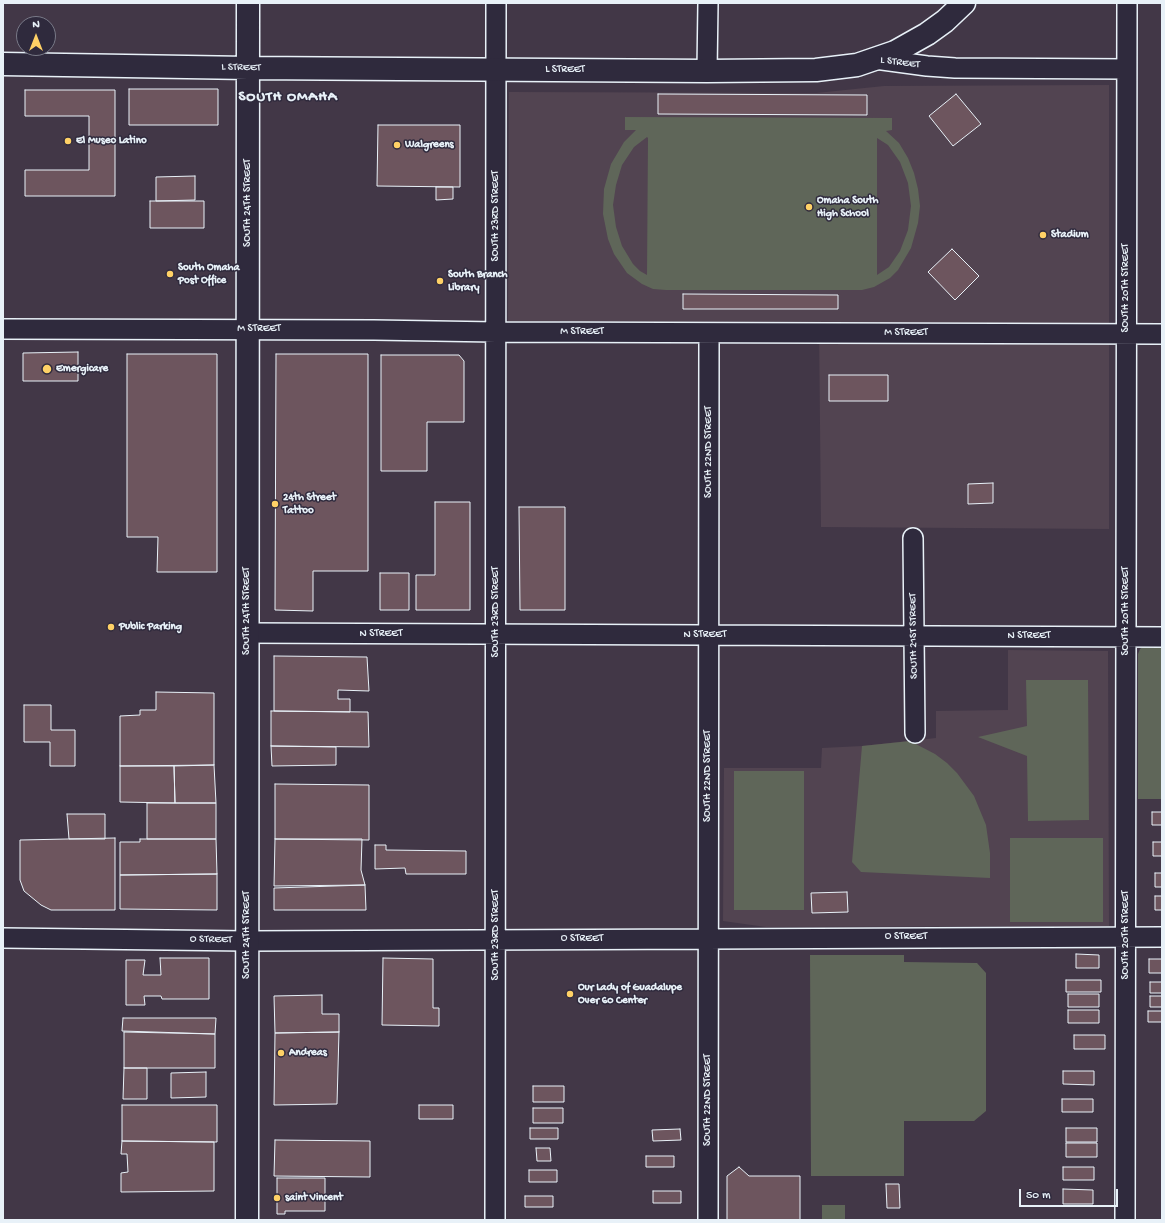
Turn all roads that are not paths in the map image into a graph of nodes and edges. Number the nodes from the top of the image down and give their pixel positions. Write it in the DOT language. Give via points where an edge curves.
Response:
graph roads {
  1 [pos="248,3"];
  2 [pos="496,3"];
  3 [pos="708,3"];
  4 [pos="964,3"];
  5 [pos="1126,3"];
  6 [pos="875,59"];
  7 [pos="3,64"];
  8 [pos="248,68"];
  9 [pos="496,69"];
  10 [pos="1126,69"];
  11 [pos="707,71"];
  12 [pos="248,329"];
  13 [pos="3,330"];
  14 [pos="496,332"];
  15 [pos="709,333"];
  16 [pos="1126,334"];
  17 [pos="1162,334"];
  18 [pos="913,538"];
  19 [pos="247,633"];
  20 [pos="496,634"];
  21 [pos="708,635"];
  22 [pos="914,636"];
  23 [pos="1126,636"];
  24 [pos="1162,637"];
  25 [pos="915,733"];
  26 [pos="1126,937"];
  27 [pos="1162,937"];
  28 [pos="3,938"];
  29 [pos="708,939"];
  30 [pos="496,940"];
  31 [pos="247,941"];
  32 [pos="247,1220"];
  33 [pos="495,1220"];
  34 [pos="708,1220"];
  35 [pos="1126,1220"];
  1 -- 8 [label="main road, SOUTH 24TH STREET"];
  2 -- 9 [label="street, SOUTH 23RD STREET"];
  3 -- 11 [label="street"];
  4 -- 6 [label="main road" via="927,34 895,52"];
  5 -- 10 [label="street, SOUTH 20TH STREET"];
  6 -- 10 [label="street, L STREET" via="955,68"];
  6 -- 11 [label="main road, L STREET" via="857,65 816,70"];
  7 -- 8 [label="main road, L STREET"];
  8 -- 9 [label="main road, L STREET"];
  8 -- 12 [label="main road, SOUTH 24TH STREET"];
  9 -- 11 [label="main road, L STREET"];
  9 -- 14 [label="street, SOUTH 23RD STREET"];
  10 -- 16 [label="street, SOUTH 20TH STREET"];
  12 -- 13 [label="street, M STREET"];
  12 -- 14 [label="street, M STREET"];
  12 -- 19 [label="main road, SOUTH 24TH STREET"];
  14 -- 15 [label="street, M STREET"];
  14 -- 20 [label="street, SOUTH 23RD STREET"];
  15 -- 16 [label="street, M STREET"];
  15 -- 21 [label="street, SOUTH 22ND STREET"];
  16 -- 17 [label="street, M STREET"];
  16 -- 23 [label="street, SOUTH 20TH STREET"];
  18 -- 22 [label="street, SOUTH 21ST STREET"];
  19 -- 20 [label="street, N STREET"];
  19 -- 31 [label="main road, SOUTH 24TH STREET"];
  20 -- 21 [label="street, N STREET"];
  20 -- 30 [label="street, SOUTH 23RD STREET"];
  21 -- 22 [label="street, N STREET"];
  21 -- 29 [label="street, SOUTH 22ND STREET"];
  22 -- 23 [label="street, N STREET"];
  22 -- 25 [label="street, SOUTH 21ST STREET"];
  23 -- 24 [label="street, N STREET"];
  23 -- 26 [label="street, SOUTH 20TH STREET"];
  26 -- 27 [label="street, O STREET"];
  26 -- 29 [label="street, O STREET"];
  26 -- 35 [label="street, SOUTH 20TH STREET"];
  28 -- 31 [label="street, O STREET"];
  29 -- 30 [label="street, O STREET"];
  29 -- 34 [label="street, SOUTH 22ND STREET"];
  30 -- 31 [label="street, O STREET"];
  30 -- 33 [label="street, SOUTH 23RD STREET"];
  31 -- 32 [label="main road, SOUTH 24TH STREET"];
}
